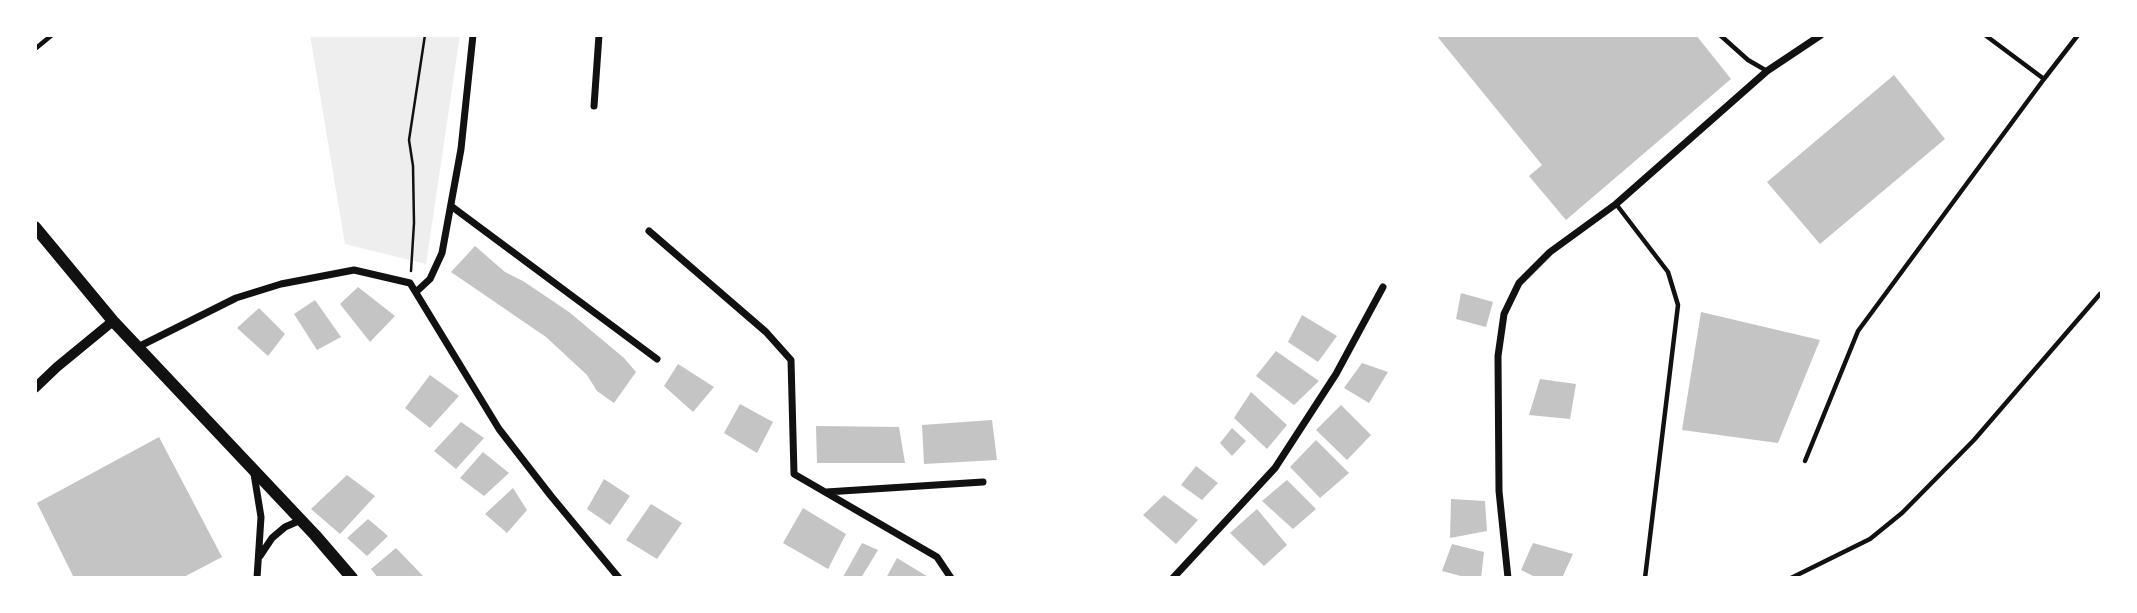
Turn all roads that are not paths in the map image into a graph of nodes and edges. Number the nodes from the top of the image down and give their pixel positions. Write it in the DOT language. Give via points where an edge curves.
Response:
graph roads {
  1 [pos="52,35"];
  2 [pos="473,35"];
  3 [pos="599,35"];
  4 [pos="1720,35"];
  5 [pos="1821,35"];
  6 [pos="1985,35"];
  7 [pos="2078,35"];
  8 [pos="35,48"];
  9 [pos="1767,71"];
  10 [pos="2044,79"];
  11 [pos="594,106"];
  12 [pos="1616,204"];
  13 [pos="451,206"];
  14 [pos="35,227"];
  15 [pos="649,232"];
  16 [pos="1383,288"];
  17 [pos="416,292"];
  18 [pos="2100,294"];
  19 [pos="113,321"];
  20 [pos="138,347"];
  21 [pos="657,359"];
  22 [pos="35,388"];
  23 [pos="1805,461"];
  24 [pos="254,472"];
  25 [pos="983,482"];
  26 [pos="826,492"];
  27 [pos="301,520"];
  28 [pos="260,557"];
  29 [pos="257,578"];
  30 [pos="352,578"];
  31 [pos="619,578"];
  32 [pos="951,578"];
  33 [pos="1173,578"];
  34 [pos="1508,578"];
  35 [pos="1645,578"];
  36 [pos="1791,578"];
  1 -- 8 [label="lane"];
  2 -- 13 [label="street"];
  3 -- 11 [label="street"];
  4 -- 9 [label="lane"];
  5 -- 9 [label="street"];
  6 -- 10 [label="lane"];
  7 -- 10 [label="lane"];
  9 -- 12 [label="street"];
  10 -- 23 [label="lane" via="1858,331"];
  12 -- 34 [label="street" via="1550,252 1519,283 1504,314 1497,409"];
  12 -- 35 [label="lane" via="1668,272 1678,304"];
  13 -- 17 [label="street" via="442,253 430,279"];
  13 -- 21 [label="street"];
  14 -- 19 [label="main road"];
  15 -- 26 [label="street" via="766,332 791,360 794,474"];
  16 -- 33 [label="street" via="1336,374 1275,468"];
  17 -- 20 [label="street" via="410,283 354,270 281,284 236,299"];
  17 -- 31 [label="street" via="499,429"];
  18 -- 36 [label="lane" via="1975,440 1902,513 1870,539"];
  19 -- 20 [label="main road"];
  19 -- 22 [label="street"];
  20 -- 24 [label="main road"];
  24 -- 27 [label="main road"];
  24 -- 28 [label="street" via="261,517"];
  25 -- 26 [label="street"];
  26 -- 32 [label="street" via="937,557"];
  27 -- 28 [label="street" via="272,538"];
  27 -- 30 [label="main road"];
  28 -- 29 [label="street"];
}
